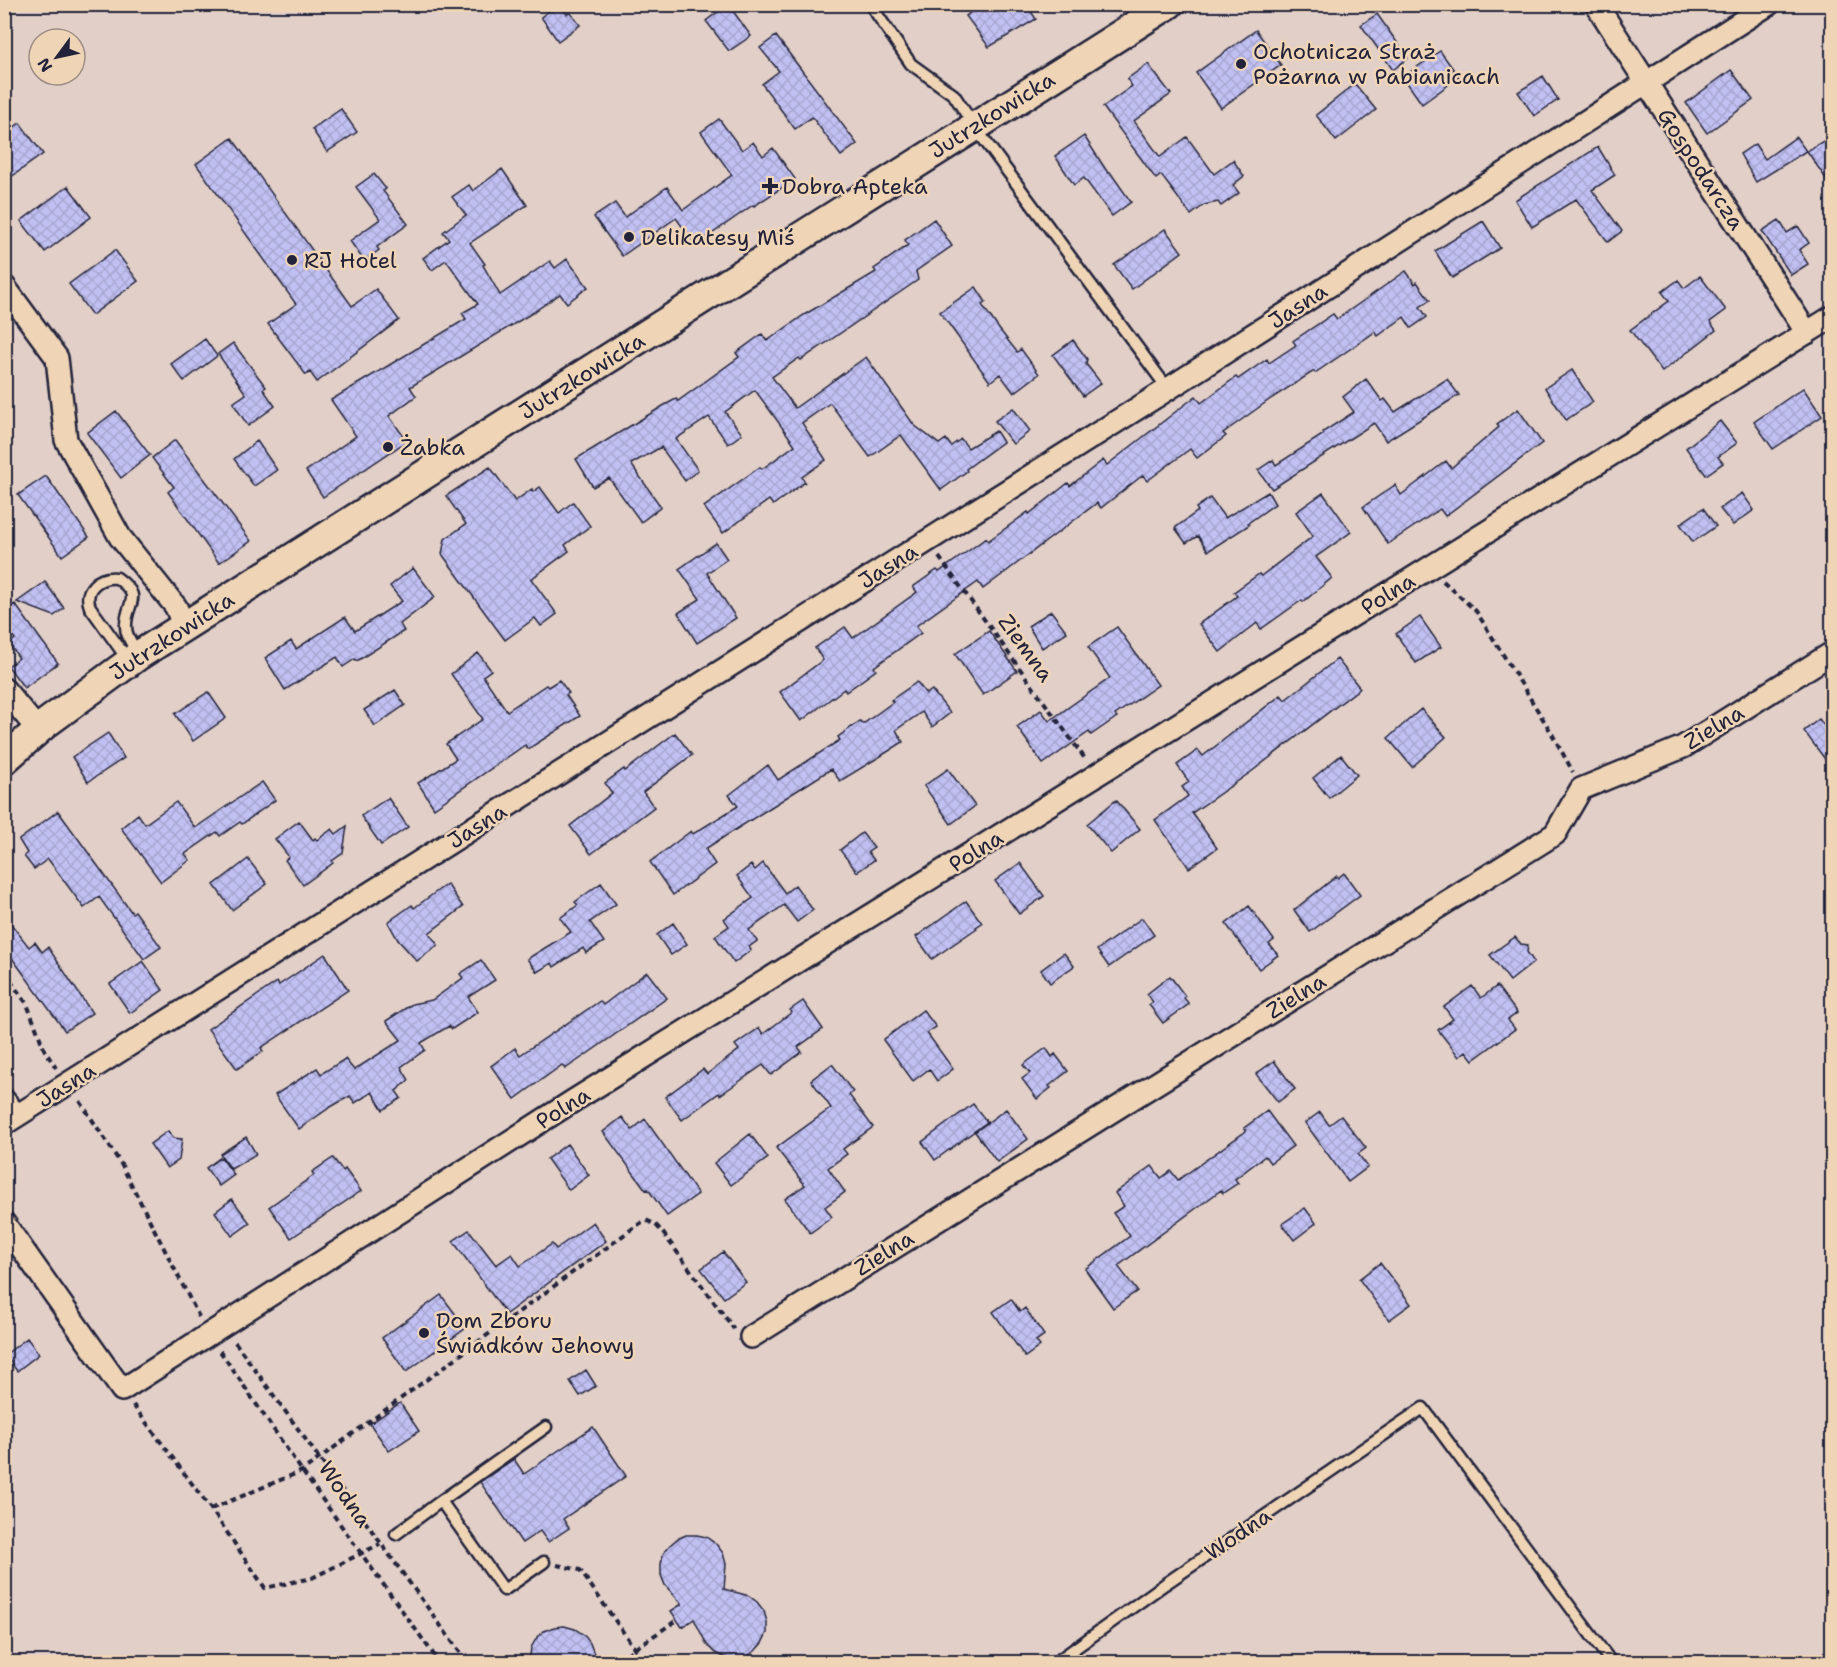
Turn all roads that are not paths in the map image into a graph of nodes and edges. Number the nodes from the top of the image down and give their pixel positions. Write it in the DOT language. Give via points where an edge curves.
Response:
graph roads {
  1 [pos="870,4"];
  2 [pos="1169,4"];
  3 [pos="1596,4"];
  4 [pos="1769,4"];
  5 [pos="1645,83"];
  6 [pos="974,126"];
  7 [pos="4,286"];
  8 [pos="1833,317"];
  9 [pos="1807,333"];
  10 [pos="1168,389"];
  11 [pos="184,627"];
  12 [pos="1833,653"];
  13 [pos="134,658"];
  14 [pos="4,688"];
  15 [pos="38,730"];
  16 [pos="4,760"];
  17 [pos="4,1092"];
  18 [pos="13,1118"];
  19 [pos="4,1223"];
  20 [pos="751,1337"];
  21 [pos="546,1427"];
  22 [pos="441,1501"];
  23 [pos="396,1534"];
  24 [pos="544,1562"];
  25 [pos="1056,1662"];
  26 [pos="1611,1662"];
  1 -- 6 [label="lane" via="911,64 954,95"];
  2 -- 6 [label="main road, Jutrzkowicka"];
  3 -- 5 [label="street, Gospodarcza"];
  4 -- 5 [label="street, Jasna"];
  5 -- 9 [label="street, Gospodarcza"];
  5 -- 10 [label="street, Jasna"];
  6 -- 10 [label="lane"];
  6 -- 11 [label="main road, Jutrzkowicka"];
  7 -- 11 [label="street" via="57,358 66,440 120,537 176,607"];
  8 -- 9 [label="street, Polna"];
  9 -- 19 [label="street, Polna" via="573,1101 122,1390"];
  10 -- 18 [label="street, Jasna"];
  11 -- 13 [label="main road, Jutrzkowicka"];
  12 -- 20 [label="street, Zielna" via="1683,747 1581,789 1555,834"];
  13 -- 13 [label="lane" via="126,632 133,595 117,578 102,579 92,587 87,600"];
  13 -- 15 [label="main road, Jutrzkowicka"];
  14 -- 15 [label="street"];
  15 -- 16 [label="main road, Jutrzkowicka"];
  17 -- 18 [label="lane"];
  21 -- 22 [label="lane"];
  22 -- 23 [label="lane"];
  22 -- 24 [label="lane" via="504,1590"];
  25 -- 26 [label="lane, Wodna" via="1423,1408"];
}
